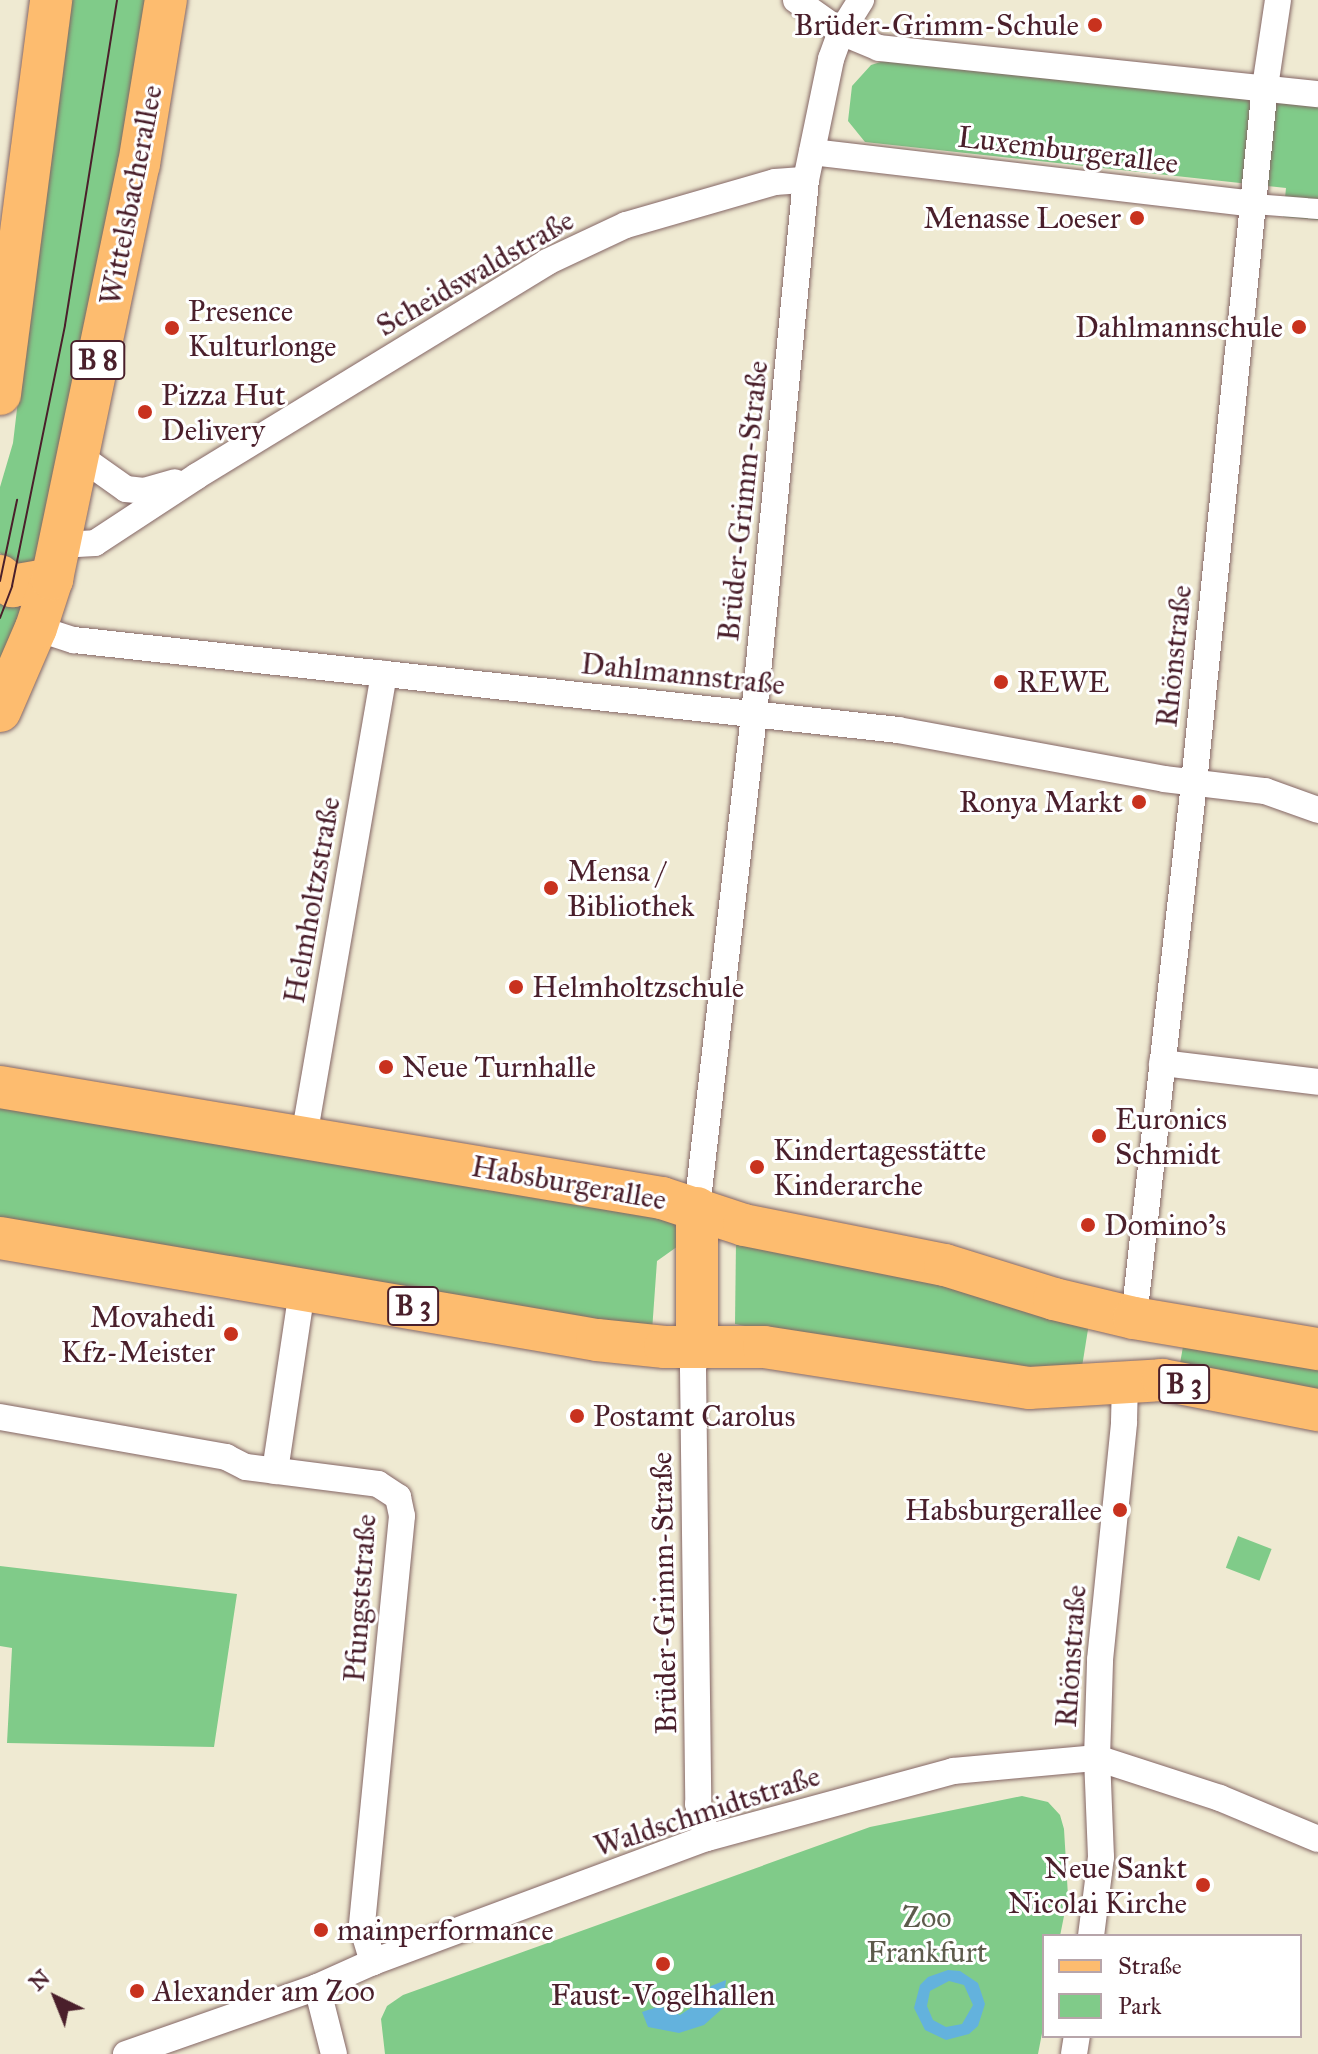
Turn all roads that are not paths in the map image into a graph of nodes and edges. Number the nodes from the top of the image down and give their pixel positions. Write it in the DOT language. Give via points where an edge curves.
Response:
graph roads {
  1 [pos="51,0"];
  2 [pos="166,0"];
  3 [pos="796,0"];
  4 [pos="861,0"];
  5 [pos="1278,0"];
  6 [pos="841,32"];
  7 [pos="1265,87"];
  8 [pos="1318,94"];
  9 [pos="812,152"];
  10 [pos="806,180"];
  11 [pos="1254,204"];
  12 [pos="1318,209"];
  13 [pos="1,381"];
  14 [pos="78,455"];
  15 [pos="197,476"];
  16 [pos="55,562"];
  17 [pos="0,576"];
  18 [pos="36,628"];
  19 [pos="384,674"];
  20 [pos="0,711"];
  21 [pos="754,714"];
  22 [pos="1194,783"];
  23 [pos="1318,810"];
  24 [pos="1162,1063"];
  25 [pos="1318,1082"];
  26 [pos="0,1087"];
  27 [pos="304,1137"];
  28 [pos="697,1208"];
  29 [pos="744,1225"];
  30 [pos="0,1238"];
  31 [pos="698,1253"];
  32 [pos="302,1291"];
  33 [pos="1134,1318"];
  34 [pos="697,1346"];
  35 [pos="1318,1349"];
  36 [pos="1125,1381"];
  37 [pos="1318,1410"];
  38 [pos="0,1417"];
  39 [pos="275,1471"];
  40 [pos="1097,1758"];
  41 [pos="707,1838"];
  42 [pos="1318,1839"];
  43 [pos="1091,1934"];
  44 [pos="373,1962"];
  45 [pos="317,1987"];
  46 [pos="126,2054"];
  47 [pos="334,2054"];
  1 -- 13 [label="main road"];
  2 -- 14 [label="main road, Wittelsbacherallee / B 8" via="139,164"];
  3 -- 6 [label="street"];
  4 -- 6 [label="street, Brüder-Grimm-Straße"];
  5 -- 7 [label="street, Rhönstraße"];
  6 -- 7 [label="street" via="879,48"];
  6 -- 9 [label="street, Brüder-Grimm-Straße"];
  7 -- 8 [label="street"];
  7 -- 11 [label="street, Rhönstraße"];
  9 -- 10 [label="street, Brüder-Grimm-Straße"];
  9 -- 11 [label="street, Luxemburgerallee"];
  10 -- 15 [label="street, Scheidswaldstraße" via="775,182 626,225 547,262"];
  10 -- 21 [label="street, Brüder-Grimm-Straße"];
  11 -- 12 [label="street, Luxemburgerallee"];
  11 -- 22 [label="street, Rhönstraße"];
  14 -- 15 [label="street, Scheidswaldstraße" via="126,489 144,491"];
  14 -- 16 [label="main road, Wittelsbacherallee / B 8"];
  15 -- 16 [label="street, Scheidswaldstraße" via="95,543"];
  16 -- 17 [label="main road" via="12,586"];
  16 -- 18 [label="main road, Wittelsbacherallee / B 8"];
  18 -- 19 [label="street, Dahlmannstraße" via="74,640"];
  18 -- 20 [label="main road, Wittelsbacherallee / B 8"];
  19 -- 21 [label="street, Dahlmannstraße"];
  19 -- 27 [label="street, Helmholtzstraße"];
  21 -- 22 [label="street, Dahlmannstraße" via="898,730"];
  21 -- 28 [label="street, Brüder-Grimm-Straße"];
  22 -- 23 [label="street, Dahlmannstraße" via="1265,791"];
  22 -- 24 [label="street, Rhönstraße"];
  24 -- 25 [label="street"];
  24 -- 33 [label="street, Rhönstraße"];
  26 -- 27 [label="main road, Habsburgerallee / B 3"];
  27 -- 28 [label="main road, Habsburgerallee / B 3" via="633,1192"];
  28 -- 29 [label="main road, Habsburgerallee / B 3"];
  28 -- 31 [label="main road"];
  29 -- 31 [label="main road" via="718,1230"];
  29 -- 33 [label="main road, Habsburgerallee / B 3" via="945,1265"];
  30 -- 32 [label="main road, B 3"];
  31 -- 34 [label="main road"];
  32 -- 34 [label="main road, B 3" via="597,1340"];
  32 -- 39 [label="street"];
  33 -- 35 [label="main road, Habsburgerallee / B 3"];
  34 -- 36 [label="main road, B 3" via="764,1347 1016,1387 1061,1389"];
  34 -- 41 [label="street, Brüder-Grimm-Straße" via="693,1369 698,1804"];
  36 -- 37 [label="main road, B 3" via="1163,1380"];
  36 -- 40 [label="street, Rhönstraße" via="1100,1660"];
  38 -- 39 [label="street, Pfungststraße" via="226,1457 246,1467"];
  39 -- 44 [label="street, Pfungststraße" via="378,1484 398,1497 402,1516 362,1926"];
  40 -- 41 [label="street, Waldschmidtstraße" via="953,1771"];
  40 -- 42 [label="street, Waldschmidtstraße" via="1220,1798"];
  40 -- 43 [label="street, Rhönstraße" via="1101,1857"];
  41 -- 44 [label="street, Waldschmidtstraße"];
  44 -- 45 [label="street, Waldschmidtstraße"];
  45 -- 46 [label="street, Waldschmidtstraße"];
  45 -- 47 [label="street"];
}
